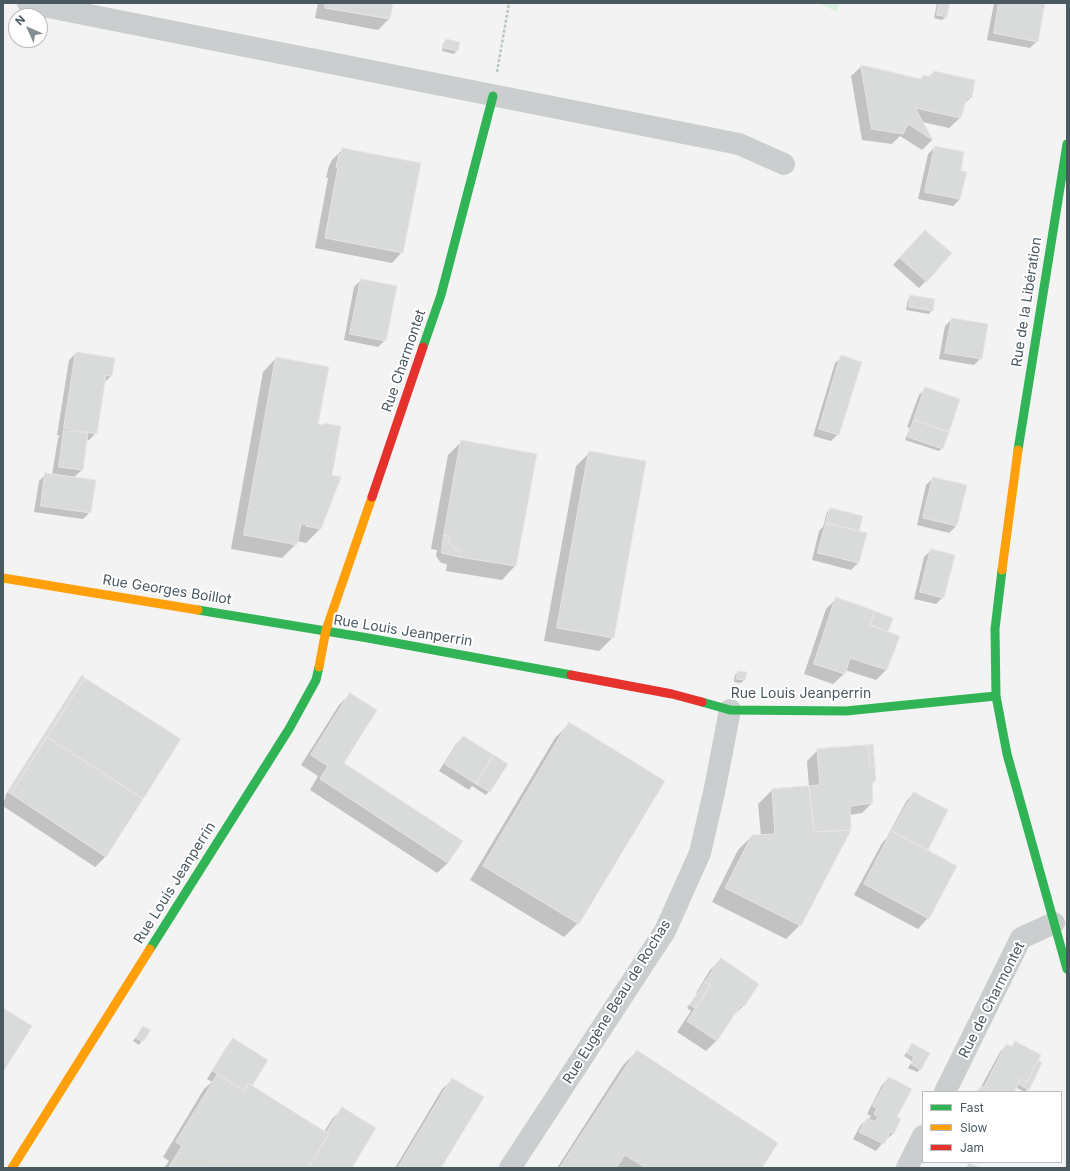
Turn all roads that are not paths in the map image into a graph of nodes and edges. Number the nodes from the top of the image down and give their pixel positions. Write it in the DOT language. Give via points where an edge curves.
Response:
graph roads {
  1 [pos="28,3"];
  2 [pos="493,96"];
  3 [pos="1067,144"];
  4 [pos="784,164"];
  5 [pos="3,578"];
  6 [pos="326,630"];
  7 [pos="996,696"];
  8 [pos="730,710"];
  9 [pos="1054,923"];
  10 [pos="1067,969"];
  11 [pos="945,1091"];
  12 [pos="922,1138"];
  13 [pos="12,1168"];
  14 [pos="510,1168"];
  15 [pos="907,1168"];
  1 -- 2 [label="street"];
  2 -- 4 [label="street" via="740,144"];
  2 -- 6 [label="street, Rue Charmontet" via="441,295"];
  3 -- 7 [label="street, Rue de la Libération" via="1015,466 995,629"];
  5 -- 6 [label="street, Rue Georges Boillot"];
  6 -- 8 [label="street, Rue Louis Jeanperrin" via="672,694"];
  6 -- 13 [label="street, Rue Louis Jeanperrin" via="316,680 289,729"];
  7 -- 8 [label="street, Rue Louis Jeanperrin" via="846,711"];
  7 -- 9 [label="street, Rue de la Libération" via="1007,754"];
  8 -- 14 [label="street, Rue Eugène Beau de Rochas" via="700,853 665,931"];
  9 -- 10 [label="street, Rue de la Libération"];
  9 -- 11 [label="street, Rue de Charmontet" via="1021,938"];
  12 -- 15 [label="street"];
}
